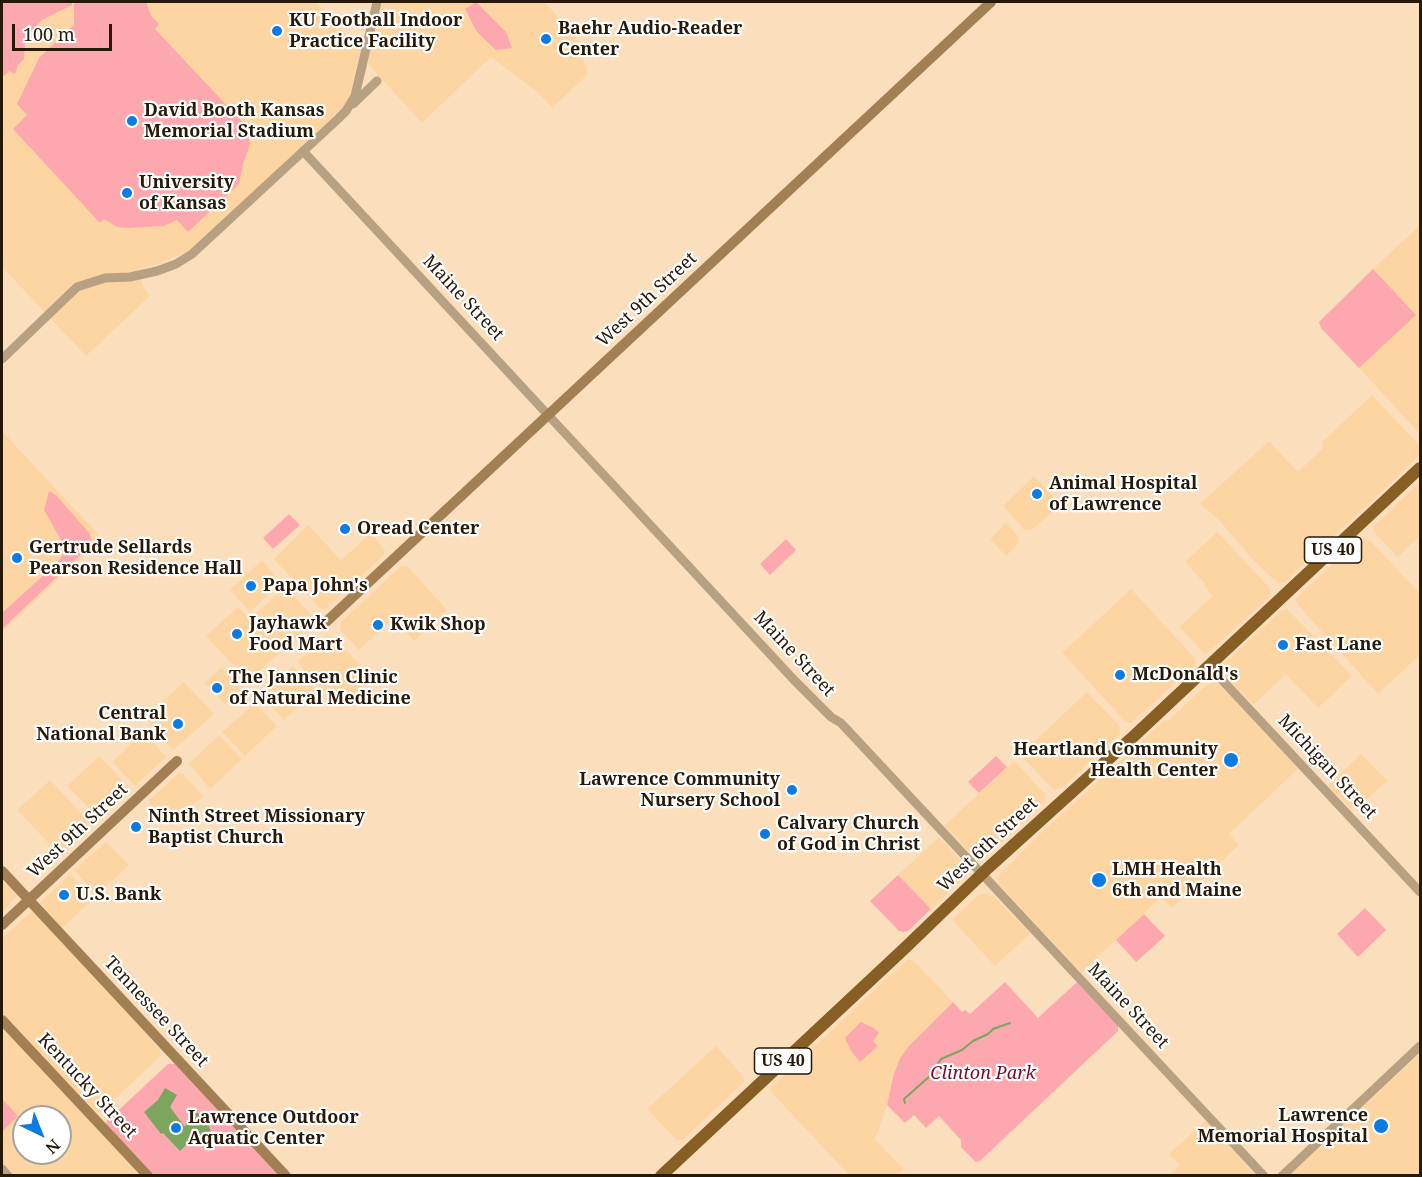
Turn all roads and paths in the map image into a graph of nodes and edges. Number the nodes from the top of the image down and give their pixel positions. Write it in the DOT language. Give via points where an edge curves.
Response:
graph roads {
  1 [pos="377,2"];
  2 [pos="990,2"];
  3 [pos="377,81"];
  4 [pos="346,111"];
  5 [pos="303,151"];
  6 [pos="2,359"];
  7 [pos="549,414"];
  8 [pos="1420,468"];
  9 [pos="326,622"];
  10 [pos="1209,666"];
  11 [pos="177,761"];
  12 [pos="2,871"];
  13 [pos="981,874"];
  14 [pos="1420,892"];
  15 [pos="29,900"];
  16 [pos="2,925"];
  17 [pos="2,1020"];
  18 [pos="1420,1046"];
  19 [pos="2,1169"];
  20 [pos="8,1176"];
  21 [pos="148,1176"];
  22 [pos="286,1176"];
  23 [pos="661,1176"];
  24 [pos="1264,1176"];
  25 [pos="1282,1176"];
  1 -- 4 [label="street" via="355,96"];
  2 -- 7 [label="main road, West 9th Street"];
  3 -- 4 [label="street"];
  4 -- 5 [label="street"];
  5 -- 6 [label="street" via="186,258 146,274 84,284"];
  5 -- 7 [label="street, Maine Street"];
  7 -- 9 [label="main road, West 9th Street"];
  7 -- 13 [label="street, Maine Street" via="795,681 841,723"];
  8 -- 10 [label="highway, West 6th Street / US 40"];
  10 -- 13 [label="highway, West 6th Street / US 40"];
  10 -- 14 [label="street, Michigan Street"];
  11 -- 15 [label="main road, West 9th Street"];
  12 -- 15 [label="main road, Tennessee Street"];
  13 -- 23 [label="highway, West 6th Street / US 40"];
  13 -- 24 [label="street, Maine Street"];
  15 -- 16 [label="main road, West 9th Street"];
  15 -- 22 [label="main road, Tennessee Street"];
  17 -- 21 [label="main road, Kentucky Street"];
  18 -- 25 [label="street"];
  19 -- 20 [label="street"];
}
